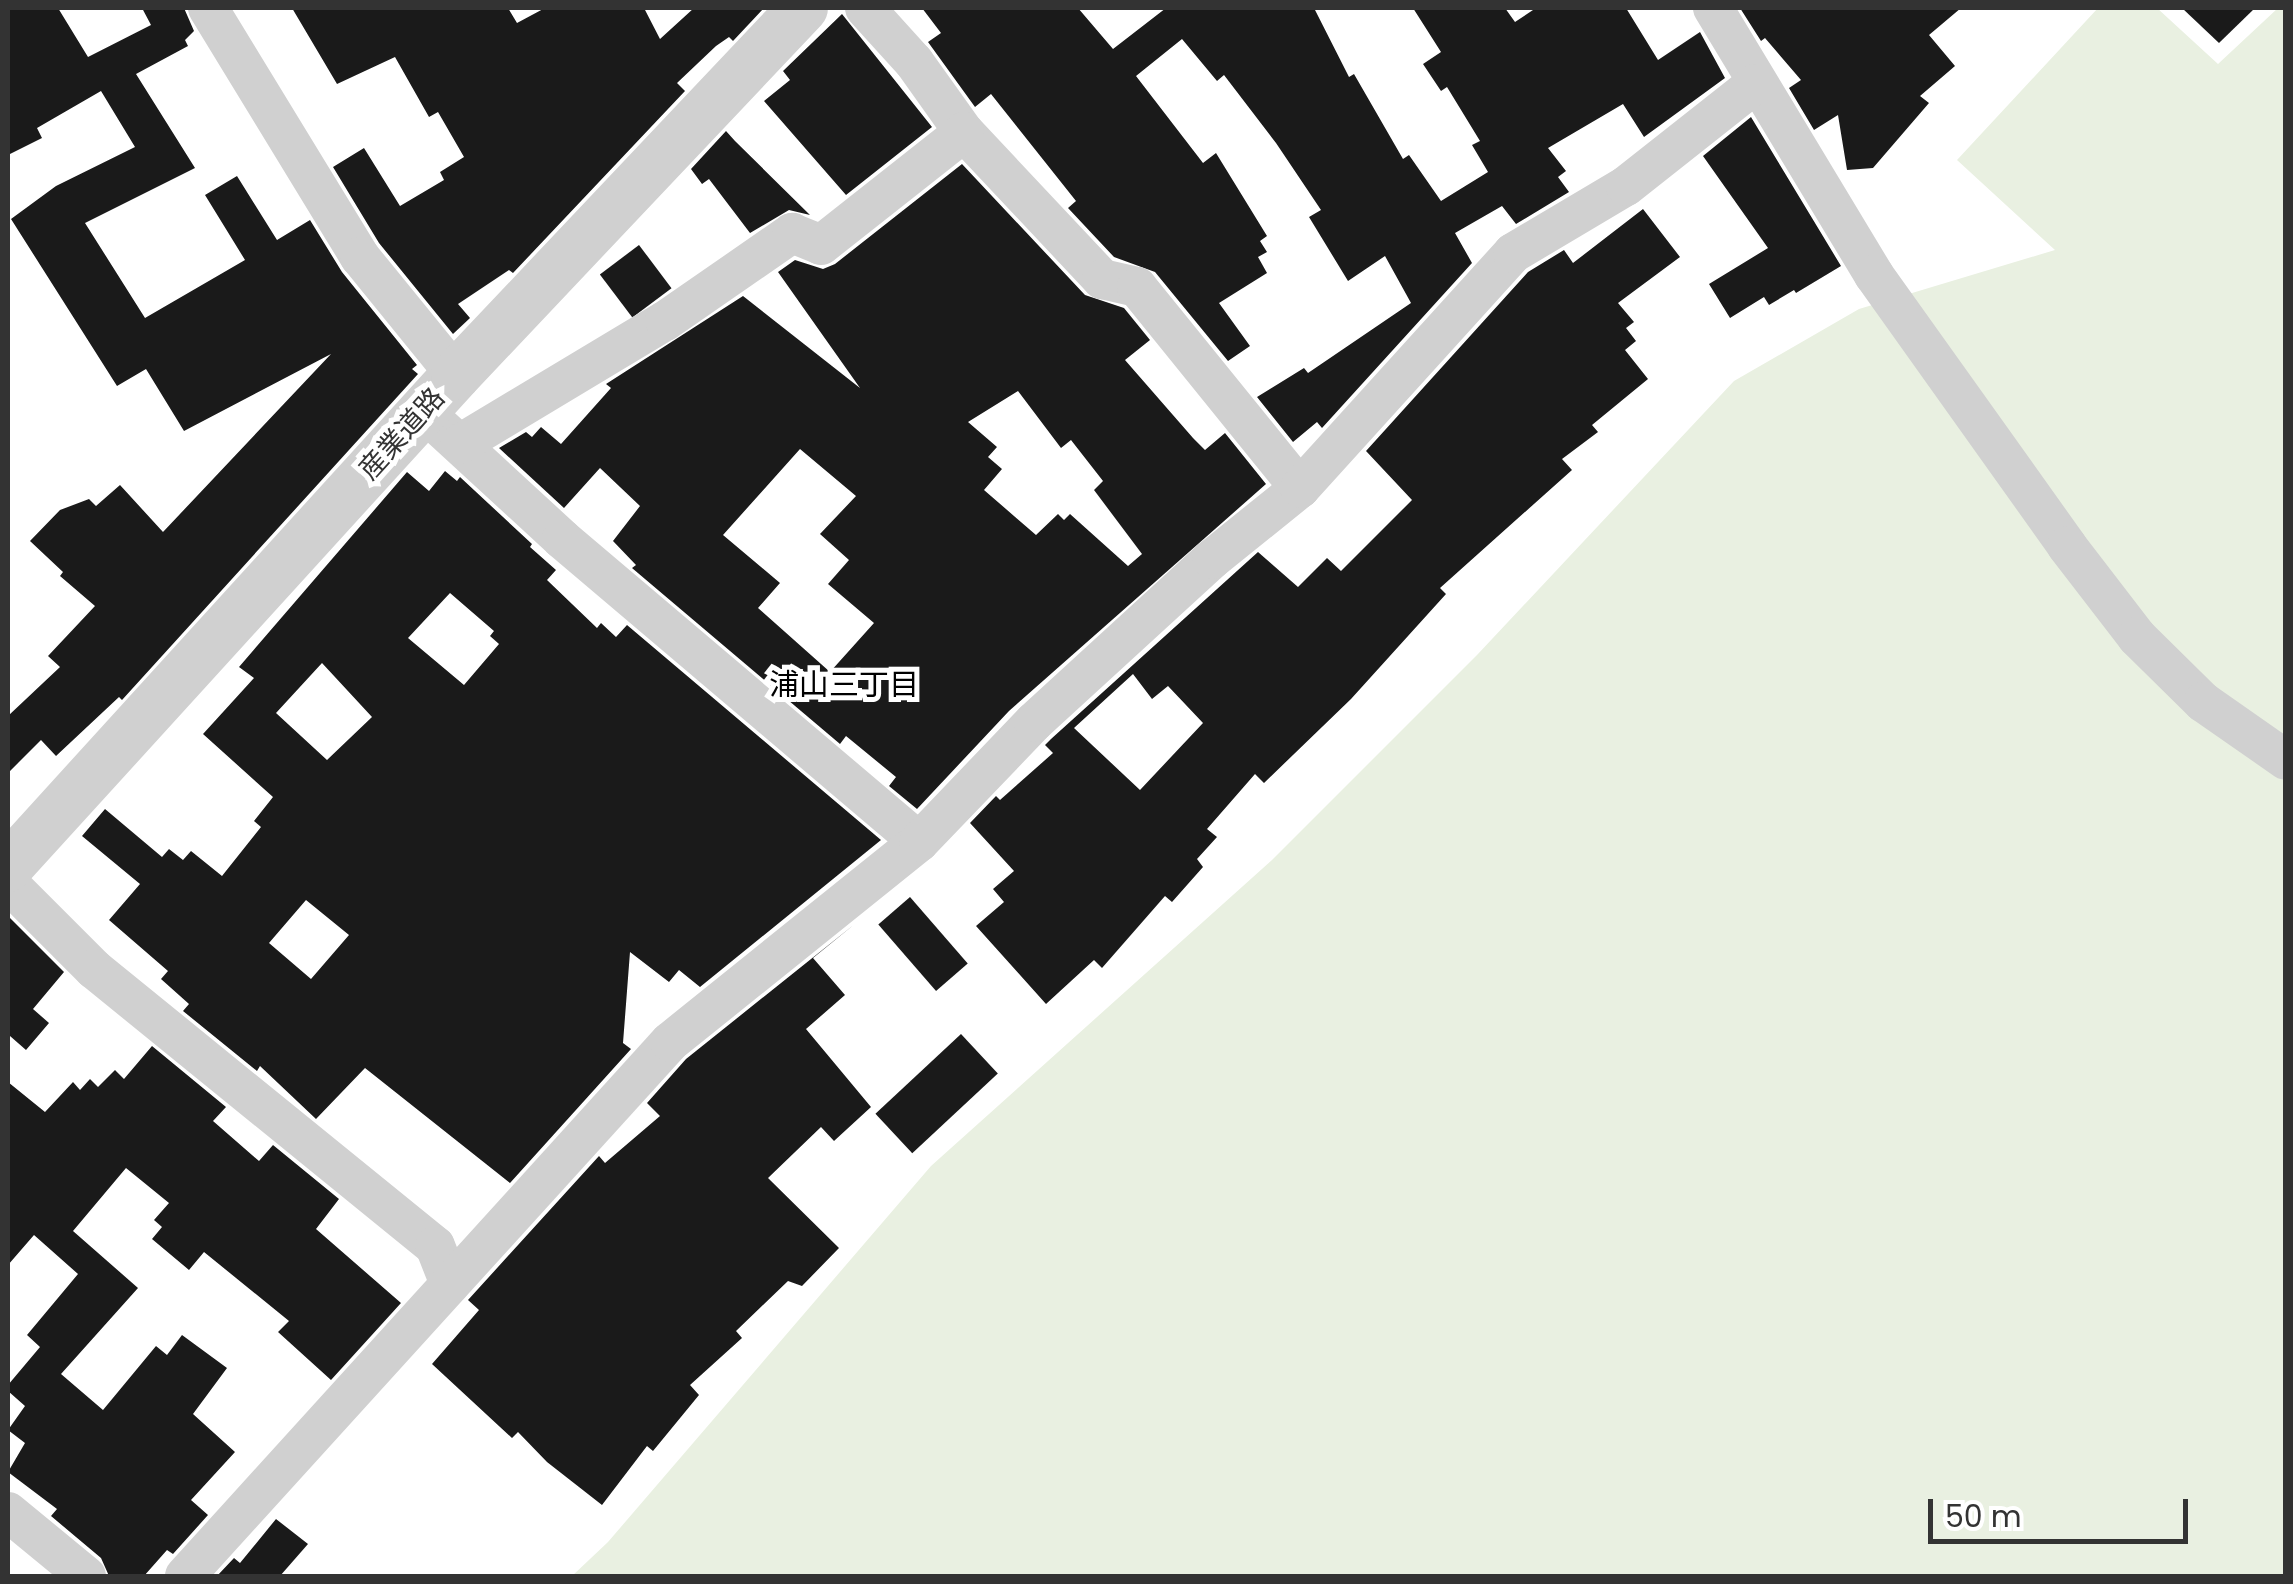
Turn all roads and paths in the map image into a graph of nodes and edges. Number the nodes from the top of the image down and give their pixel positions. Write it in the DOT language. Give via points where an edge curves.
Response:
graph roads {
  1 [pos="208,8"];
  2 [pos="804,8"];
  3 [pos="865,8"];
  4 [pos="1713,8"];
  5 [pos="1756,84"];
  6 [pos="964,132"];
  7 [pos="456,374"];
  8 [pos="423,412"];
  9 [pos="460,444"];
  10 [pos="1300,488"];
  11 [pos="2286,760"];
  12 [pos="919,842"];
  13 [pos="8,867"];
  14 [pos="8,884"];
  15 [pos="450,1284"];
  16 [pos="8,1512"];
  17 [pos="86,1576"];
  18 [pos="185,1576"];
  1 -- 7 [label="street" via="360,257"];
  2 -- 7 [label="street, 産業道路"];
  3 -- 6 [label="street"];
  4 -- 5 [label="street"];
  5 -- 10 [label="street" via="1626,186 1513,254"];
  5 -- 11 [label="street" via="1874,275 2137,637 2203,702"];
  6 -- 9 [label="street" via="822,245 792,233 664,321"];
  6 -- 10 [label="street" via="1102,280 1137,287"];
  7 -- 8 [label="street, 産業道路"];
  8 -- 9 [label="street"];
  8 -- 13 [label="street, 産業道路"];
  9 -- 12 [label="street"];
  10 -- 12 [label="street" via="1034,722"];
  12 -- 15 [label="street" via="670,1042"];
  14 -- 15 [label="street" via="94,970 435,1246"];
  15 -- 18 [label="street"];
  16 -- 17 [label="street"];
}
